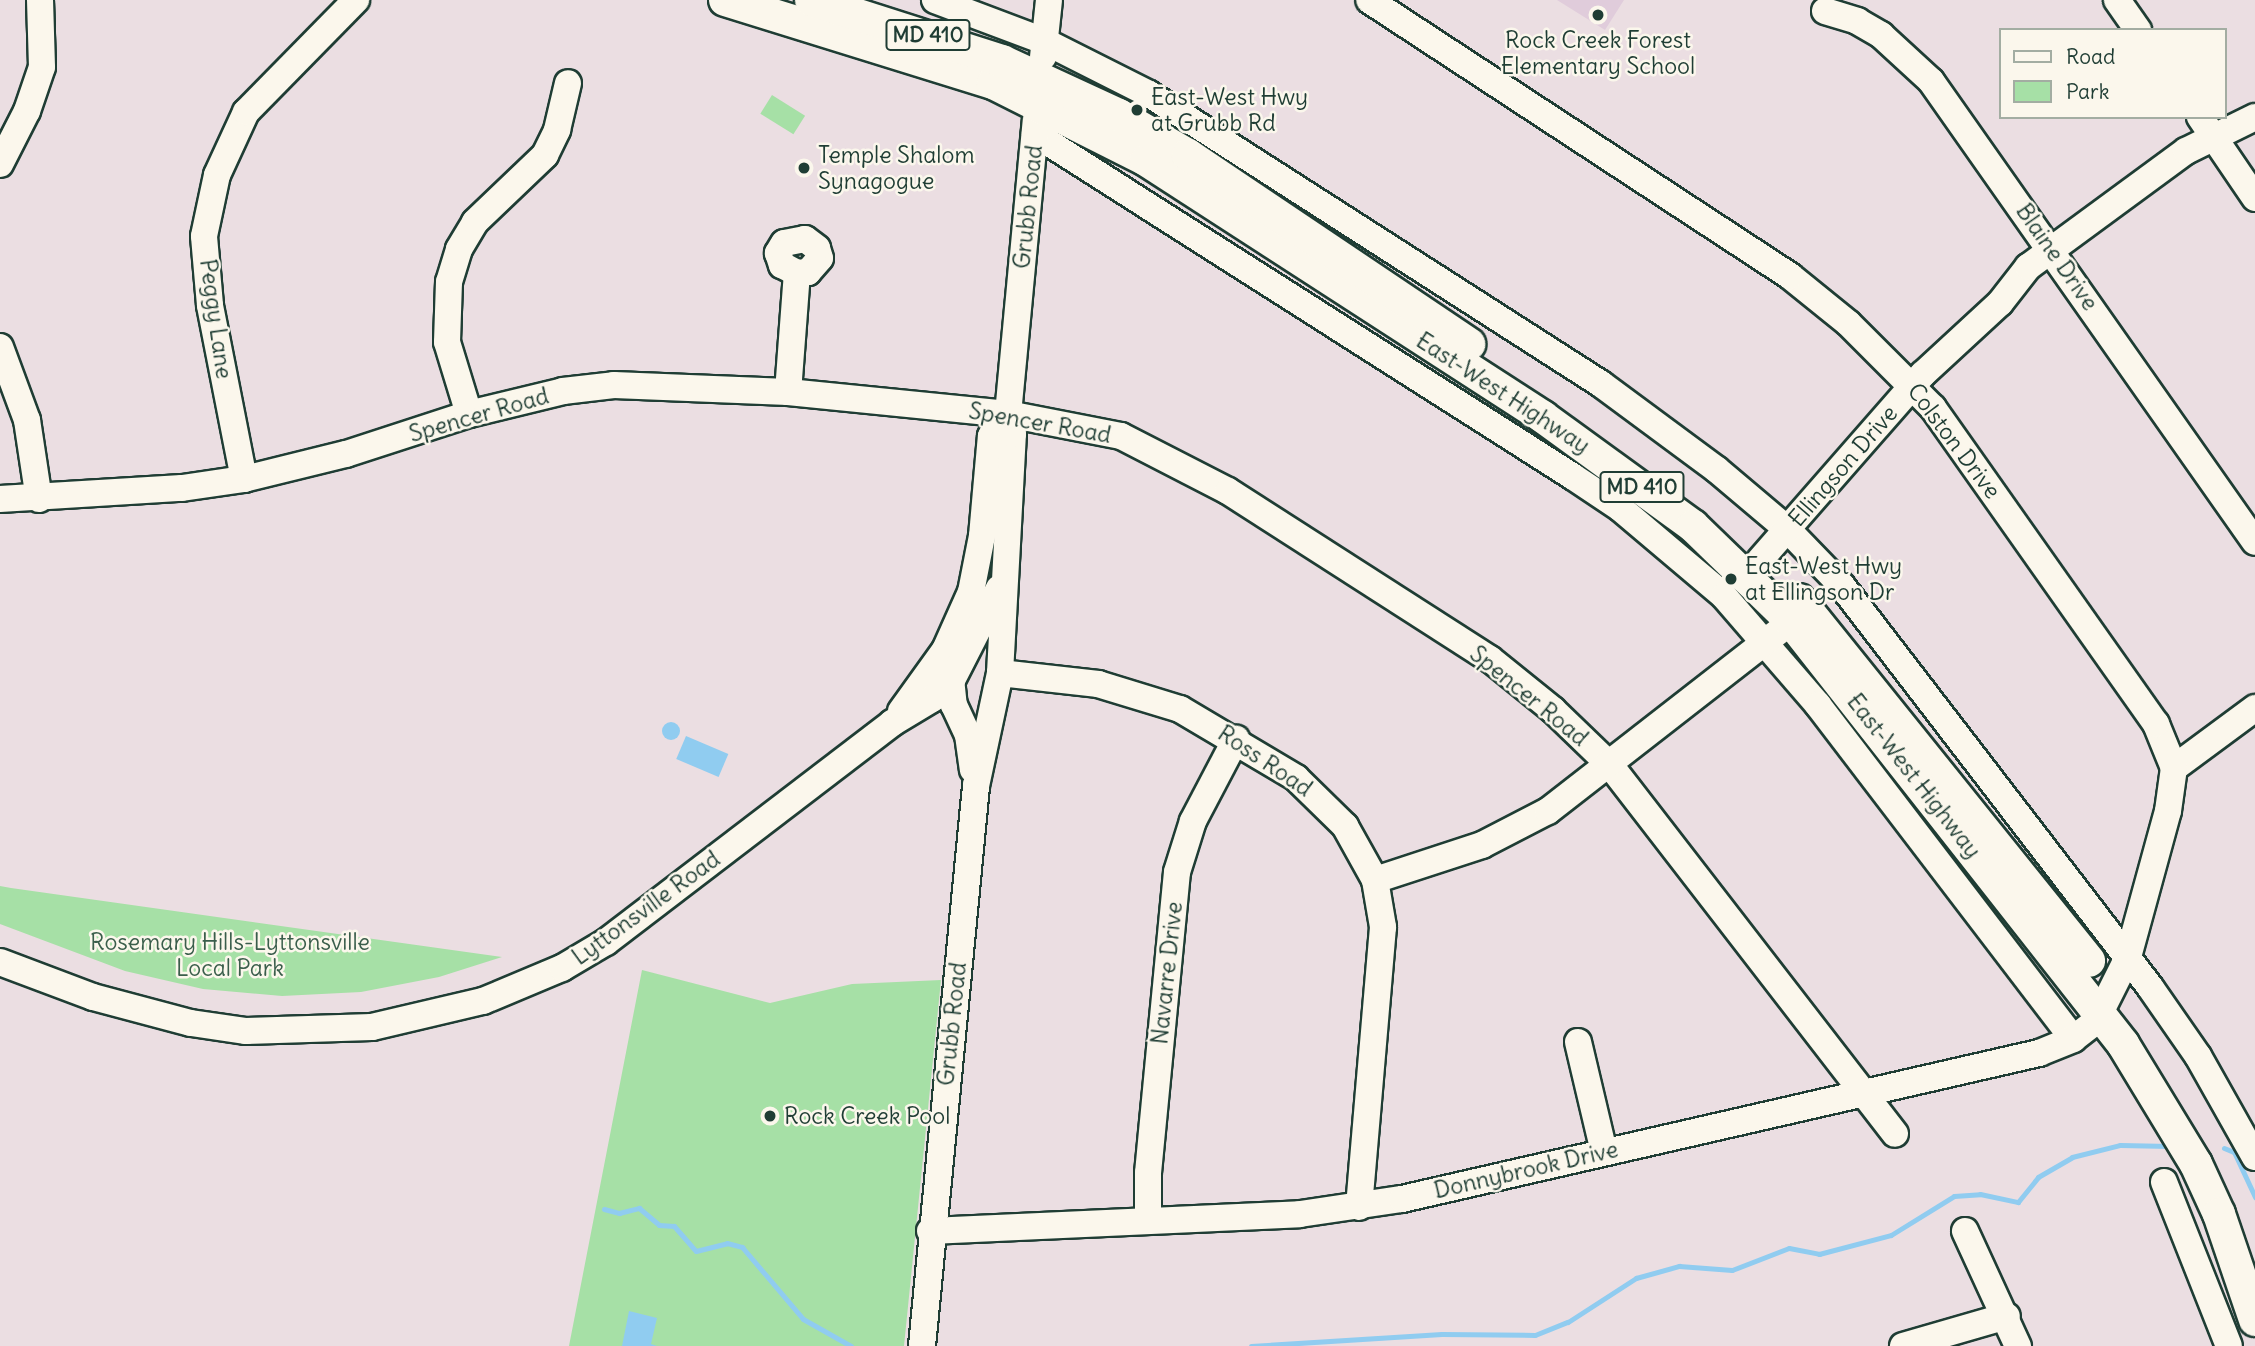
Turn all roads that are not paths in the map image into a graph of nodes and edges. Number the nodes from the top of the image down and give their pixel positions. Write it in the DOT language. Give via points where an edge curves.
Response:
graph roads {
  1 [pos="40,0"];
  2 [pos="356,0"];
  3 [pos="725,0"];
  4 [pos="811,0"];
  5 [pos="935,0"];
  6 [pos="1049,0"];
  7 [pos="1369,0"];
  8 [pos="2117,0"];
  9 [pos="1825,11"];
  10 [pos="2137,28"];
  11 [pos="1044,41"];
  12 [pos="568,83"];
  13 [pos="1038,105"];
  14 [pos="2255,117"];
  15 [pos="2206,127"];
  16 [pos="0,164"];
  17 [pos="2255,198"];
  18 [pos="2051,247"];
  19 [pos="797,272"];
  20 [pos="0,347"];
  21 [pos="1914,384"];
  22 [pos="788,392"];
  23 [pos="469,414"];
  24 [pos="1008,414"];
  25 [pos="244,479"];
  26 [pos="0,499"];
  27 [pos="38,499"];
  28 [pos="1787,529"];
  29 [pos="2255,542"];
  30 [pos="1760,560"];
  31 [pos="1003,579"];
  32 [pos="1791,621"];
  33 [pos="1766,642"];
  34 [pos="945,650"];
  35 [pos="1000,673"];
  36 [pos="952,680"];
  37 [pos="2255,708"];
  38 [pos="892,723"];
  39 [pos="1236,739"];
  40 [pos="1610,765"];
  41 [pos="2174,768"];
  42 [pos="976,786"];
  43 [pos="1375,880"];
  44 [pos="2127,957"];
  45 [pos="0,962"];
  46 [pos="2107,1004"];
  47 [pos="2073,1039"];
  48 [pos="1578,1042"];
  49 [pos="1865,1093"];
  50 [pos="1895,1134"];
  51 [pos="1604,1152"];
  52 [pos="2255,1157"];
  53 [pos="2164,1182"];
  54 [pos="1359,1207"];
  55 [pos="1148,1220"];
  56 [pos="930,1231"];
  57 [pos="1965,1231"];
  58 [pos="2255,1256"];
  59 [pos="2007,1316"];
  60 [pos="2255,1320"];
  61 [pos="922,1346"];
  62 [pos="1903,1346"];
  63 [pos="2018,1346"];
  64 [pos="2229,1346"];
  1 -- 16 [label="street" via="42,66 27,111"];
  2 -- 25 [label="street, Peggy Lane" via="246,112 217,175 204,236 210,305"];
  3 -- 13 [label="main road, East-West Highway / MD 410" via="980,79"];
  4 -- 13 [label="main road, East-West Highway / MD 410" via="943,40"];
  5 -- 11 [label="street"];
  6 -- 11 [label="street, Grubb Road"];
  7 -- 21 [label="street, Colston Drive" via="1790,276"];
  8 -- 10 [label="street"];
  9 -- 18 [label="street, Blaine Drive" via="1881,35 1931,80"];
  11 -- 13 [label="street, Grubb Road"];
  11 -- 28 [label="street" via="1137,86 1601,384 1717,469"];
  12 -- 23 [label="street" via="557,130 545,155 475,222 459,248 449,282 447,342"];
  13 -- 24 [label="street, Grubb Road"];
  13 -- 30 [label="main road, East-West Highway / MD 410" via="1136,125 1629,451"];
  13 -- 32 [label="main road, East-West Highway / MD 410" via="1146,160 1543,417 1693,526"];
  13 -- 33 [label="street, East-West Highway" via="1620,508 1724,596"];
  14 -- 15 [label="street, Ellingson Drive"];
  15 -- 17 [label="street"];
  15 -- 18 [label="street, Ellingson Drive"];
  18 -- 21 [label="street, Ellingson Drive"];
  18 -- 29 [label="street, Blaine Drive"];
  19 -- 22 [label="street"];
  20 -- 27 [label="street" via="27,420"];
  21 -- 28 [label="street, Ellingson Drive"];
  21 -- 41 [label="street, Colston Drive" via="2156,724"];
  22 -- 23 [label="street, Spencer Road" via="614,385 563,391"];
  22 -- 24 [label="street, Spencer Road"];
  23 -- 25 [label="street, Spencer Road" via="346,454"];
  24 -- 31 [label="street, Grubb Road" via="1013,434"];
  24 -- 34 [label="street, Grubb Road" via="991,436 982,536 971,592"];
  24 -- 40 [label="street, Spencer Road" via="1121,436 1228,491 1490,659"];
  25 -- 27 [label="street, Spencer Road"];
  26 -- 27 [label="street, Spencer Road"];
  28 -- 30 [label="street, Ellingson Drive"];
  28 -- 44 [label="street" via="1842,586"];
  30 -- 46 [label="main road, East-West Highway / MD 410" via="1829,632"];
  31 -- 35 [label="street, Grubb Road"];
  31 -- 36 [label="street, Lyttonsville Road"];
  32 -- 33 [label="street"];
  32 -- 46 [label="main road, East-West Highway / MD 410"];
  33 -- 40 [label="street"];
  33 -- 47 [label="street, East-West Highway"];
  34 -- 36 [label="street, Grubb Road"];
  34 -- 38 [label="street, Lyttonsville Road"];
  35 -- 39 [label="street, Ross Road" via="1128,691 1180,709"];
  35 -- 42 [label="street, Grubb Road"];
  36 -- 38 [label="street, Lyttonsville Road" via="932,699"];
  36 -- 42 [label="street, Grubb Road" via="954,705 968,735"];
  37 -- 41 [label="street"];
  38 -- 45 [label="street, Lyttonsville Road" via="606,942 562,968 469,1006 372,1027 246,1031 191,1023 93,997"];
  39 -- 43 [label="street, Ross Road" via="1325,803 1361,851"];
  39 -- 55 [label="street, Navarre Drive" via="1193,821 1177,872 1148,1173"];
  40 -- 43 [label="street" via="1515,830"];
  40 -- 49 [label="street, Spencer Road"];
  41 -- 44 [label="street" via="2168,811"];
  42 -- 56 [label="street, Grubb Road"];
  43 -- 54 [label="street, Ross Road" via="1383,927"];
  44 -- 46 [label="street"];
  44 -- 52 [label="street" via="2198,1056"];
  46 -- 47 [label="street, Donnybrook Drive"];
  46 -- 58 [label="main road, East-West Highway / MD 410" via="2206,1142"];
  46 -- 60 [label="main road, East-West Highway / MD 410" via="2220,1214"];
  47 -- 49 [label="street, Donnybrook Drive" via="2039,1053"];
  48 -- 51 [label="street"];
  49 -- 50 [label="street, Spencer Road"];
  49 -- 51 [label="street, Donnybrook Drive"];
  51 -- 54 [label="street, Donnybrook Drive"];
  53 -- 64 [label="street"];
  54 -- 55 [label="street, Donnybrook Drive"];
  55 -- 56 [label="street, Donnybrook Drive"];
  56 -- 61 [label="street, Grubb Road"];
  57 -- 59 [label="street"];
  59 -- 62 [label="street"];
  59 -- 63 [label="street"];
}
